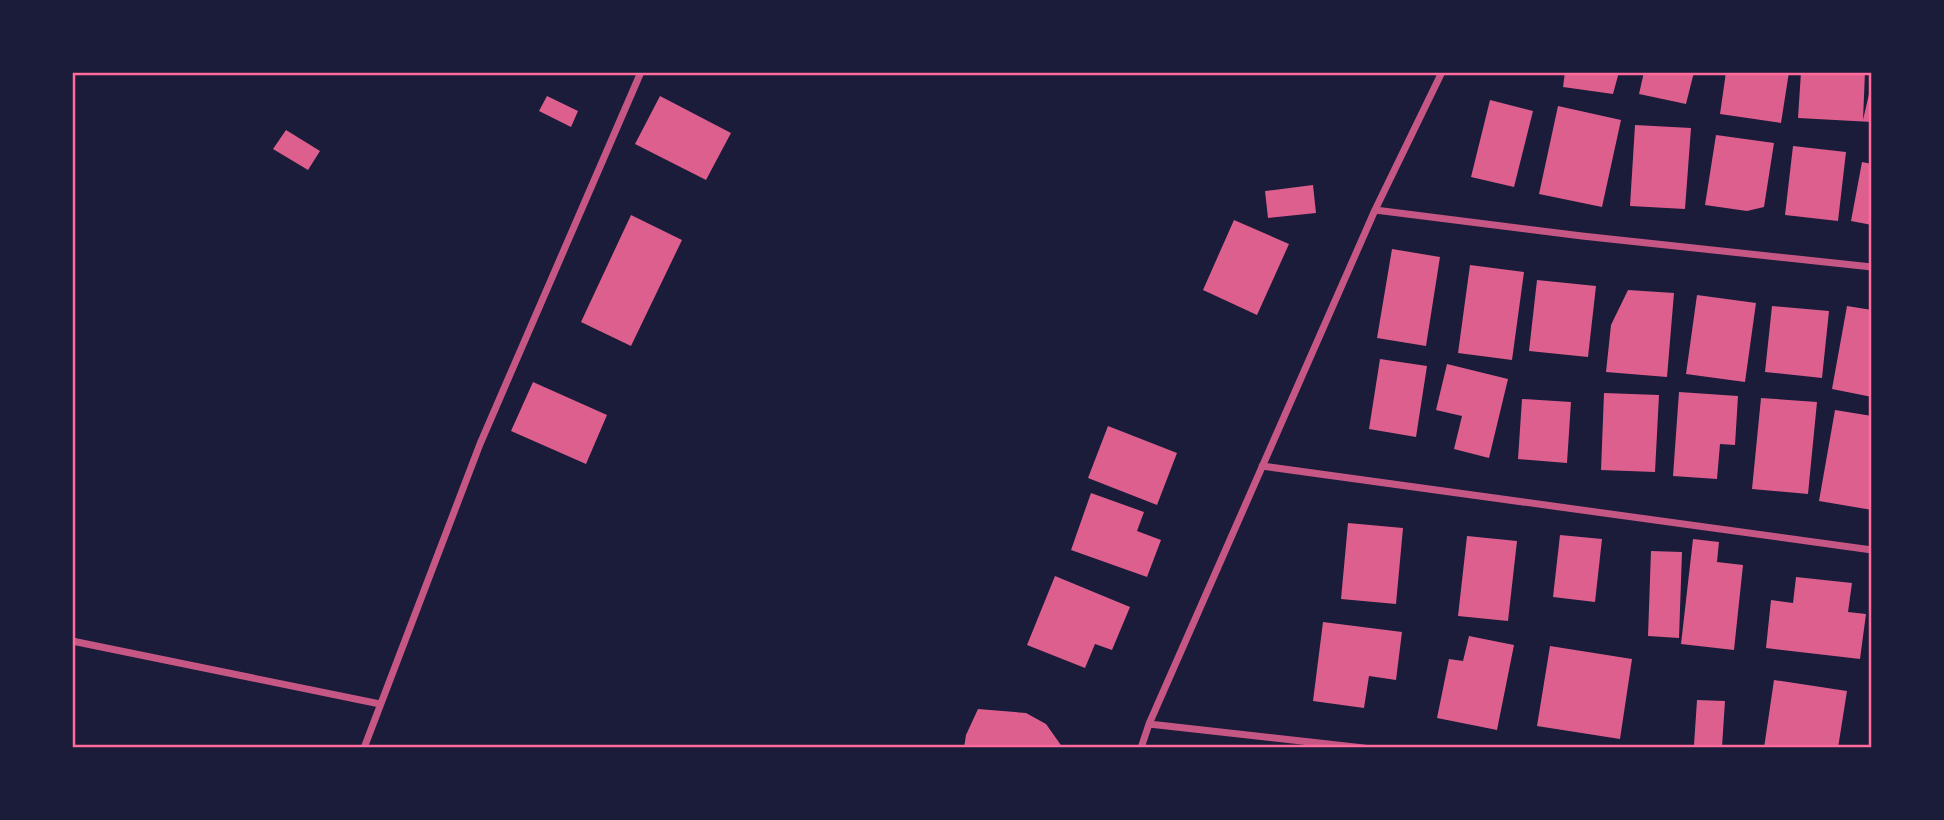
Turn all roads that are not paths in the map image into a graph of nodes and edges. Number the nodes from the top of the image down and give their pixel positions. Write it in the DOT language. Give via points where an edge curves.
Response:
graph roads {
  1 [pos="641,72"];
  2 [pos="1442,72"];
  3 [pos="1375,210"];
  4 [pos="1872,267"];
  5 [pos="1262,466"];
  6 [pos="1872,550"];
  7 [pos="72,641"];
  8 [pos="380,704"];
  9 [pos="1149,724"];
  10 [pos="364,748"];
  11 [pos="1141,748"];
  12 [pos="1364,748"];
  1 -- 8 [label="street" via="480,444"];
  2 -- 3 [label="street"];
  3 -- 4 [label="street"];
  3 -- 5 [label="street"];
  5 -- 6 [label="street"];
  5 -- 9 [label="street"];
  7 -- 8 [label="street"];
  8 -- 10 [label="street"];
  9 -- 11 [label="street"];
  9 -- 12 [label="street"];
}
